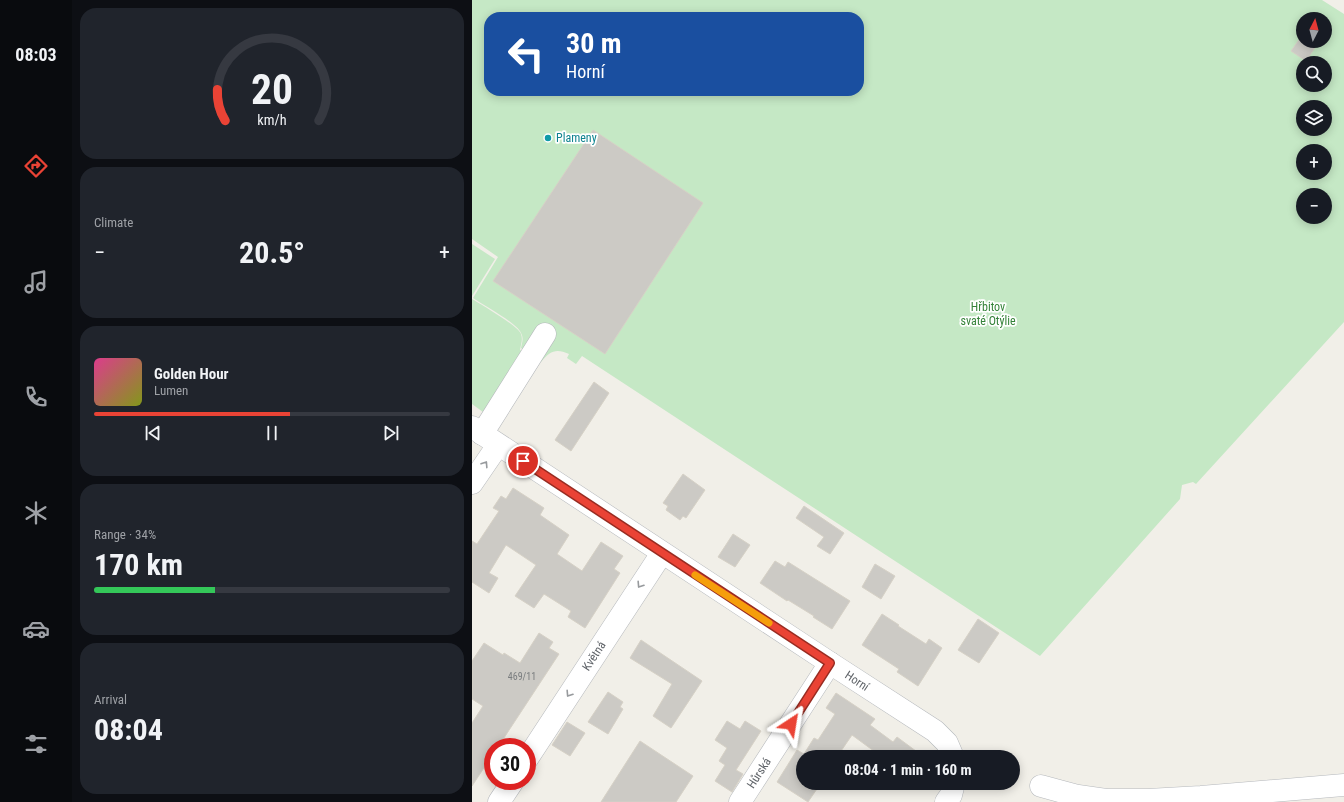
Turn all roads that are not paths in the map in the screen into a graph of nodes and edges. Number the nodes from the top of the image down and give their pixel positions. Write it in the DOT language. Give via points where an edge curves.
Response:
graph roads {
  1 [pos="545,334"];
  2 [pos="484,435"];
  3 [pos="472,483"];
  4 [pos="662,553"];
  5 [pos="830,663"];
  6 [pos="536,745"];
  7 [pos="950,750"];
  8 [pos="1340,785"];
  9 [pos="1041,786"];
  10 [pos="506,790"];
  11 [pos="952,790"];
  12 [pos="499,802"];
  13 [pos="740,802"];
  14 [pos="946,802"];
  1 -- 2 [label="street"];
  3 -- 2 [label="street, one-way"];
  2 -- 4 [label="street, Horní"];
  4 -- 5 [label="street, Horní"];
  4 -- 6 [label="street, Květná, one-way"];
  5 -- 7 [label="street, Horní" via="935,731"];
  5 -- 13 [label="street, Hůrská"];
  8 -- 9 [label="street" via="1148,800 1099,799"];
  10 -- 12 [label="street"];
  11 -- 14 [label="street"];
}
